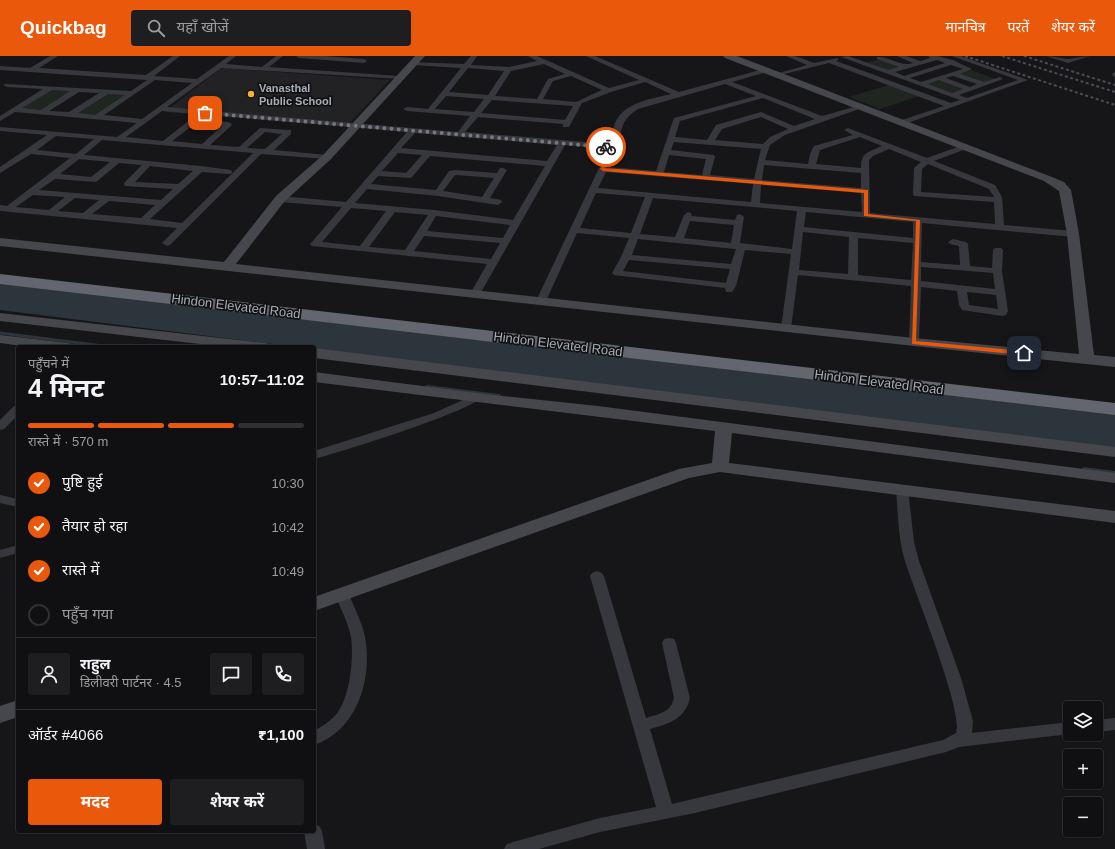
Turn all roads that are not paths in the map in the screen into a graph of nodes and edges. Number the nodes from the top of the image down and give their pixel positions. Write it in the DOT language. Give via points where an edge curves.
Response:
graph roads {
  1 [pos="55,56"];
  2 [pos="177,56"];
  3 [pos="233,56"];
  4 [pos="280,56"];
  5 [pos="299,56"];
  6 [pos="474,56"];
  7 [pos="530,56"];
  8 [pos="589,56"];
  9 [pos="728,56"];
  10 [pos="788,56"];
  11 [pos="846,56"];
  12 [pos="900,56"];
  13 [pos="1049,56"];
  14 [pos="1071,56"];
  15 [pos="1087,56"];
  16 [pos="882,57"];
  17 [pos="934,57"];
  18 [pos="366,58"];
  19 [pos="1079,58"];
  20 [pos="416,59"];
  21 [pos="953,60"];
  22 [pos="829,61"];
  23 [pos="544,62"];
  24 [pos="862,63"];
  25 [pos="920,63"];
  26 [pos="813,65"];
  27 [pos="219,66"];
  28 [pos="466,66"];
  29 [pos="906,67"];
  30 [pos="0,68"];
  31 [pos="263,69"];
  32 [pos="510,69"];
  33 [pos="969,69"];
  34 [pos="32,70"];
  35 [pos="889,72"];
  36 [pos="773,73"];
  37 [pos="572,74"];
  38 [pos="953,74"];
  39 [pos="349,75"];
  40 [pos="151,78"];
  41 [pos="399,78"];
  42 [pos="904,78"];
  43 [pos="939,78"];
  44 [pos="1000,79"];
  45 [pos="646,80"];
  46 [pos="82,81"];
  47 [pos="199,81"];
  48 [pos="724,81"];
  49 [pos="889,82"];
  50 [pos="920,84"];
  51 [pos="984,84"];
  52 [pos="1015,84"];
  53 [pos="7,85"];
  54 [pos="50,88"];
  55 [pos="0,89"];
  56 [pos="75,89"];
  57 [pos="970,89"];
  58 [pos="608,90"];
  59 [pos="107,91"];
  60 [pos="133,93"];
  61 [pos="444,94"];
  62 [pos="678,94"];
  63 [pos="952,95"];
  64 [pos="764,96"];
  65 [pos="490,97"];
  66 [pos="967,100"];
  67 [pos="539,101"];
  68 [pos="577,104"];
  69 [pos="952,106"];
  70 [pos="861,108"];
  71 [pos="161,109"];
  72 [pos="14,110"];
  73 [pos="407,110"];
  74 [pos="430,111"];
  75 [pos="41,112"];
  76 [pos="476,114"];
  77 [pos="70,115"];
  78 [pos="97,118"];
  79 [pos="0,119"];
  80 [pos="823,119"];
  81 [pos="144,121"];
  82 [pos="902,123"];
  83 [pos="357,125"];
  84 [pos="795,129"];
  85 [pos="848,130"];
  86 [pos="2,131"];
  87 [pos="412,131"];
  88 [pos="54,134"];
  89 [pos="459,135"];
  90 [pos="859,135"];
  91 [pos="100,138"];
  92 [pos="119,139"];
  93 [pos="671,139"];
  94 [pos="710,142"];
  95 [pos="165,143"];
  96 [pos="562,143"];
  97 [pos="890,146"];
  98 [pos="203,147"];
  99 [pos="766,147"];
  100 [pos="963,147"];
  101 [pos="613,148"];
  102 [pos="240,150"];
  103 [pos="395,150"];
  104 [pos="28,151"];
  105 [pos="263,152"];
  106 [pos="667,152"];
  107 [pos="428,153"];
  108 [pos="76,156"];
  109 [pos="327,157"];
  110 [pos="118,160"];
  111 [pos="509,160"];
  112 [pos="927,161"];
  113 [pos="761,162"];
  114 [pos="149,163"];
  115 [pos="550,164"];
  116 [pos="812,166"];
  117 [pos="201,168"];
  118 [pos="603,169"];
  119 [pos="0,171"];
  120 [pos="865,171"];
  121 [pos="228,172"];
  122 [pos="376,173"];
  123 [pos="659,174"];
  124 [pos="52,176"];
  125 [pos="499,176"];
  126 [pos="705,178"];
  127 [pos="758,182"];
  128 [pos="365,186"];
  129 [pos="180,187"];
  130 [pos="593,190"];
  131 [pos="866,191"];
  132 [pos="32,192"];
  133 [pos="438,193"];
  134 [pos="73,195"];
  135 [pos="650,195"];
  136 [pos="107,198"];
  137 [pos="280,199"];
  138 [pos="485,200"];
  139 [pos="998,200"];
  140 [pos="498,202"];
  141 [pos="161,203"];
  142 [pos="755,204"];
  143 [pos="348,205"];
  144 [pos="4,208"];
  145 [pos="802,208"];
  146 [pos="392,210"];
  147 [pos="50,213"];
  148 [pos="434,213"];
  149 [pos="866,215"];
  150 [pos="84,216"];
  151 [pos="918,220"];
  152 [pos="143,221"];
  153 [pos="516,223"];
  154 [pos="183,226"];
  155 [pos="1000,227"];
  156 [pos="799,229"];
  157 [pos="574,230"];
  158 [pos="421,233"];
  159 [pos="854,234"];
  160 [pos="1073,234"];
  161 [pos="634,236"];
  162 [pos="679,240"];
  163 [pos="504,241"];
  164 [pos="918,241"];
  165 [pos="0,242"];
  166 [pos="953,242"];
  167 [pos="167,243"];
  168 [pos="738,246"];
  169 [pos="362,249"];
  170 [pos="998,250"];
  171 [pos="796,252"];
  172 [pos="408,253"];
  173 [pos="626,257"];
  174 [pos="493,262"];
  175 [pos="917,264"];
  176 [pos="227,267"];
  177 [pos="736,267"];
  178 [pos="965,268"];
  179 [pos="0,269"];
  180 [pos="997,271"];
  181 [pos="794,272"];
  182 [pos="853,278"];
  183 [pos="0,279"];
  184 [pos="916,285"];
  185 [pos="962,289"];
  186 [pos="1000,292"];
  187 [pos="476,294"];
  188 [pos="541,301"];
  189 [pos="0,317"];
  190 [pos="786,328"];
  191 [pos="0,339"];
  192 [pos="914,342"];
  193 [pos="51,345"];
  194 [pos="247,345"];
  195 [pos="316,352"];
  196 [pos="1087,359"];
  197 [pos="1115,362"];
  198 [pos="316,377"];
  199 [pos="486,390"];
  200 [pos="1115,397"];
  201 [pos="1115,409"];
  202 [pos="16,410"];
  203 [pos="0,427"];
  204 [pos="724,428"];
  205 [pos="1115,452"];
  206 [pos="316,454"];
  207 [pos="720,467"];
  208 [pos="1115,478"];
  209 [pos="902,489"];
  210 [pos="0,500"];
  211 [pos="16,503"];
  212 [pos="1115,517"];
  213 [pos="16,549"];
  214 [pos="0,554"];
  215 [pos="597,576"];
  216 [pos="342,594"];
  217 [pos="316,603"];
  218 [pos="669,643"];
  219 [pos="16,709"];
  220 [pos="0,715"];
  221 [pos="1115,724"];
  222 [pos="641,725"];
  223 [pos="1103,725"];
  224 [pos="1063,729"];
  225 [pos="316,737"];
  226 [pos="958,741"];
  227 [pos="666,812"];
  228 [pos="313,833"];
  229 [pos="316,849"];
  230 [pos="513,849"];
  1 -- 34 [label="street"];
  2 -- 40 [label="street"];
  3 -- 27 [label="street"];
  4 -- 31 [label="street"];
  5 -- 18 [label="street"];
  6 -- 28 [label="street"];
  7 -- 23 [label="street"];
  8 -- 45 [label="street"];
  9 -- 36 [label="street"];
  10 -- 26 [label="street"];
  11 -- 22 [label="street"];
  11 -- 24 [label="street"];
  12 -- 25 [label="street"];
  13 -- 19 [label="street" via="1066,61"];
  14 -- 19 [label="street"];
  15 -- 19 [label="street"];
  16 -- 24 [label="street"];
  16 -- 29 [label="street"];
  17 -- 21 [label="street"];
  17 -- 25 [label="street"];
  18 -- 39 [label="street"];
  20 -- 28 [label="street"];
  20 -- 41 [label="street"];
  21 -- 33 [label="street"];
  21 -- 42 [label="street"];
  21 -- 52 [label="street" via="965,59 1025,80"];
  22 -- 26 [label="street"];
  22 -- 49 [label="street"];
  23 -- 32 [label="street"];
  23 -- 37 [label="street"];
  24 -- 35 [label="street"];
  25 -- 29 [label="street"];
  26 -- 36 [label="street"];
  27 -- 31 [label="street"];
  27 -- 47 [label="street"];
  28 -- 32 [label="street"];
  28 -- 61 [label="street"];
  29 -- 35 [label="street"];
  30 -- 34 [label="street"];
  31 -- 39 [label="street"];
  32 -- 65 [label="street"];
  33 -- 38 [label="street"];
  33 -- 44 [label="street"];
  34 -- 40 [label="street"];
  34 -- 53 [label="street"];
  35 -- 42 [label="street"];
  36 -- 48 [label="street"];
  36 -- 70 [label="street"];
  37 -- 58 [label="street"];
  37 -- 67 [label="street" via="550,80"];
  38 -- 43 [label="street"];
  38 -- 51 [label="street"];
  39 -- 41 [label="street"];
  40 -- 47 [label="street"];
  40 -- 60 [label="street"];
  41 -- 83 [label="street"];
  42 -- 49 [label="street"];
  42 -- 50 [label="street"];
  43 -- 50 [label="street"];
  43 -- 57 [label="street"];
  44 -- 51 [label="street"];
  44 -- 52 [label="street"];
  45 -- 58 [label="street"];
  45 -- 62 [label="street"];
  46 -- 56 [label="street"];
  47 -- 71 [label="street"];
  48 -- 62 [label="street"];
  48 -- 64 [label="street"];
  49 -- 69 [label="street"];
  50 -- 63 [label="street"];
  51 -- 57 [label="street"];
  52 -- 66 [label="street"];
  53 -- 54 [label="street"];
  53 -- 55 [label="street"];
  54 -- 56 [label="street"];
  54 -- 72 [label="street"];
  56 -- 59 [label="street"];
  56 -- 75 [label="street"];
  57 -- 63 [label="street"];
  58 -- 68 [label="street"];
  59 -- 60 [label="street"];
  59 -- 77 [label="street"];
  60 -- 78 [label="street"];
  61 -- 65 [label="street"];
  61 -- 74 [label="street"];
  62 -- 101 [label="street" via="630,110 619,123"];
  63 -- 66 [label="street"];
  64 -- 80 [label="street"];
  64 -- 93 [label="street" via="679,119"];
  65 -- 67 [label="street"];
  65 -- 76 [label="street"];
  66 -- 69 [label="street"];
  67 -- 68 [label="street"];
  68 -- 76 [label="street" via="567,123"];
  69 -- 82 [label="street"];
  70 -- 80 [label="street"];
  70 -- 82 [label="street"];
  71 -- 81 [label="street"];
  71 -- 83 [label="street"];
  72 -- 75 [label="street"];
  72 -- 79 [label="street"];
  73 -- 74 [label="street"];
  74 -- 76 [label="street"];
  75 -- 77 [label="street"];
  76 -- 89 [label="street"];
  77 -- 78 [label="street"];
  78 -- 81 [label="street"];
  80 -- 84 [label="street"];
  81 -- 92 [label="street"];
  82 -- 100 [label="street"];
  83 -- 87 [label="street"];
  83 -- 109 [label="street"];
  84 -- 94 [label="street" via="762,114 719,127"];
  84 -- 99 [label="street" via="773,138"];
  85 -- 90 [label="street"];
  86 -- 88 [label="street"];
  87 -- 89 [label="street"];
  87 -- 103 [label="street"];
  88 -- 91 [label="street"];
  88 -- 104 [label="street"];
  89 -- 96 [label="street"];
  90 -- 97 [label="street"];
  90 -- 116 [label="street" via="817,148"];
  91 -- 92 [label="street"];
  91 -- 108 [label="street"];
  92 -- 95 [label="street"];
  93 -- 94 [label="street"];
  93 -- 106 [label="street"];
  94 -- 99 [label="street"];
  95 -- 98 [label="street"];
  95 -- 98 [label="street" via="194,121 228,124"];
  96 -- 101 [label="street"];
  96 -- 115 [label="street"];
  97 -- 112 [label="street"];
  97 -- 120 [label="street" via="866,157"];
  98 -- 102 [label="street"];
  99 -- 113 [label="street"];
  100 -- 112 [label="street"];
  100 -- 160 [label="street" via="1060,185 1065,190"];
  101 -- 118 [label="street"];
  102 -- 105 [label="street"];
  102 -- 105 [label="street" via="263,130 288,132"];
  103 -- 107 [label="street"];
  103 -- 122 [label="street"];
  104 -- 108 [label="street"];
  104 -- 119 [label="street"];
  105 -- 109 [label="street"];
  105 -- 154 [label="street"];
  106 -- 123 [label="street"];
  106 -- 126 [label="street" via="711,157"];
  107 -- 111 [label="street"];
  107 -- 122 [label="street" via="408,176"];
  108 -- 110 [label="street"];
  108 -- 124 [label="street"];
  109 -- 137 [label="street"];
  110 -- 114 [label="street"];
  110 -- 124 [label="street" via="93,180"];
  111 -- 115 [label="street"];
  111 -- 125 [label="street"];
  112 -- 139 [label="street" via="992,187"];
  112 -- 139 [label="street" via="918,168 917,194"];
  113 -- 116 [label="street"];
  113 -- 127 [label="street"];
  114 -- 117 [label="street"];
  114 -- 129 [label="street" via="128,184"];
  115 -- 153 [label="street"];
  116 -- 120 [label="street"];
  117 -- 121 [label="street"];
  117 -- 129 [label="street"];
  118 -- 123 [label="street"];
  118 -- 130 [label="street"];
  120 -- 131 [label="street"];
  122 -- 128 [label="street"];
  123 -- 126 [label="street"];
  124 -- 132 [label="street"];
  125 -- 133 [label="street" via="455,172"];
  125 -- 138 [label="street"];
  126 -- 127 [label="street"];
  127 -- 131 [label="street"];
  127 -- 142 [label="street"];
  128 -- 133 [label="street"];
  128 -- 143 [label="street"];
  129 -- 141 [label="street"];
  130 -- 135 [label="street"];
  130 -- 157 [label="street"];
  131 -- 149 [label="street"];
  132 -- 134 [label="street"];
  132 -- 144 [label="street"];
  133 -- 138 [label="street"];
  134 -- 136 [label="street"];
  134 -- 147 [label="street"];
  135 -- 142 [label="street"];
  135 -- 161 [label="street"];
  136 -- 141 [label="street"];
  136 -- 150 [label="street"];
  137 -- 143 [label="street"];
  137 -- 176 [label="street"];
  138 -- 140 [label="street"];
  139 -- 155 [label="street"];
  141 -- 152 [label="street"];
  142 -- 145 [label="street"];
  143 -- 146 [label="street"];
  143 -- 169 [label="street" via="315,244"];
  144 -- 147 [label="street"];
  145 -- 149 [label="street"];
  145 -- 156 [label="street"];
  146 -- 148 [label="street"];
  146 -- 169 [label="street"];
  147 -- 150 [label="street"];
  148 -- 153 [label="street"];
  148 -- 158 [label="street"];
  149 -- 151 [label="street"];
  150 -- 152 [label="street"];
  151 -- 155 [label="street"];
  151 -- 164 [label="street"];
  152 -- 154 [label="street"];
  153 -- 163 [label="street"];
  154 -- 167 [label="street"];
  155 -- 160 [label="street"];
  156 -- 159 [label="street"];
  156 -- 171 [label="street"];
  157 -- 161 [label="street"];
  157 -- 188 [label="street"];
  158 -- 163 [label="street"];
  158 -- 172 [label="street"];
  159 -- 164 [label="street"];
  159 -- 182 [label="street"];
  160 -- 196 [label="street"];
  161 -- 162 [label="street"];
  161 -- 173 [label="street"];
  162 -- 168 [label="street"];
  162 -- 168 [label="street" via="688,216 740,220"];
  163 -- 174 [label="street"];
  164 -- 175 [label="street"];
  165 -- 176 [label="street"];
  166 -- 178 [label="street" via="963,244"];
  168 -- 171 [label="street"];
  168 -- 177 [label="street"];
  169 -- 172 [label="street"];
  170 -- 180 [label="street"];
  171 -- 181 [label="street"];
  172 -- 174 [label="street"];
  173 -- 177 [label="street"];
  173 -- 177 [label="street" via="617,273 730,288"];
  174 -- 187 [label="street"];
  175 -- 178 [label="street"];
  175 -- 184 [label="street"];
  176 -- 187 [label="street"];
  178 -- 180 [label="street"];
  179 -- 200 [label="highway, Hindon Elevated Road"];
  180 -- 186 [label="street"];
  181 -- 182 [label="street"];
  181 -- 190 [label="street"];
  182 -- 184 [label="street"];
  183 -- 201 [label="highway, Hindon Elevated Road"];
  184 -- 185 [label="street"];
  184 -- 192 [label="street"];
  185 -- 186 [label="street"];
  185 -- 186 [label="street" via="966,308 1002,313"];
  187 -- 188 [label="street"];
  188 -- 190 [label="street"];
  189 -- 194 [label="street"];
  190 -- 192 [label="street"];
  191 -- 193 [label="street"];
  192 -- 196 [label="street"];
  195 -- 199 [label="street"];
  196 -- 197 [label="street"];
  198 -- 199 [label="street"];
  199 -- 204 [label="street"];
  199 -- 205 [label="street"];
  199 -- 206 [label="street" via="462,405 438,415"];
  202 -- 203 [label="street"];
  204 -- 207 [label="street"];
  204 -- 208 [label="street"];
  207 -- 209 [label="street"];
  207 -- 216 [label="street" via="685,473"];
  209 -- 212 [label="street"];
  209 -- 226 [label="street" via="907,542 912,561 965,720 965,732"];
  210 -- 211 [label="street"];
  213 -- 214 [label="street"];
  215 -- 222 [label="street"];
  216 -- 217 [label="street"];
  216 -- 225 [label="street" via="358,636 357,672 348,710 343,717"];
  218 -- 222 [label="street" via="682,705 675,714"];
  219 -- 220 [label="street"];
  221 -- 223 [label="street"];
  222 -- 227 [label="street"];
  224 -- 226 [label="street"];
  226 -- 227 [label="street" via="946,746"];
  227 -- 230 [label="street" via="600,825"];
  228 -- 229 [label="street"];
}
